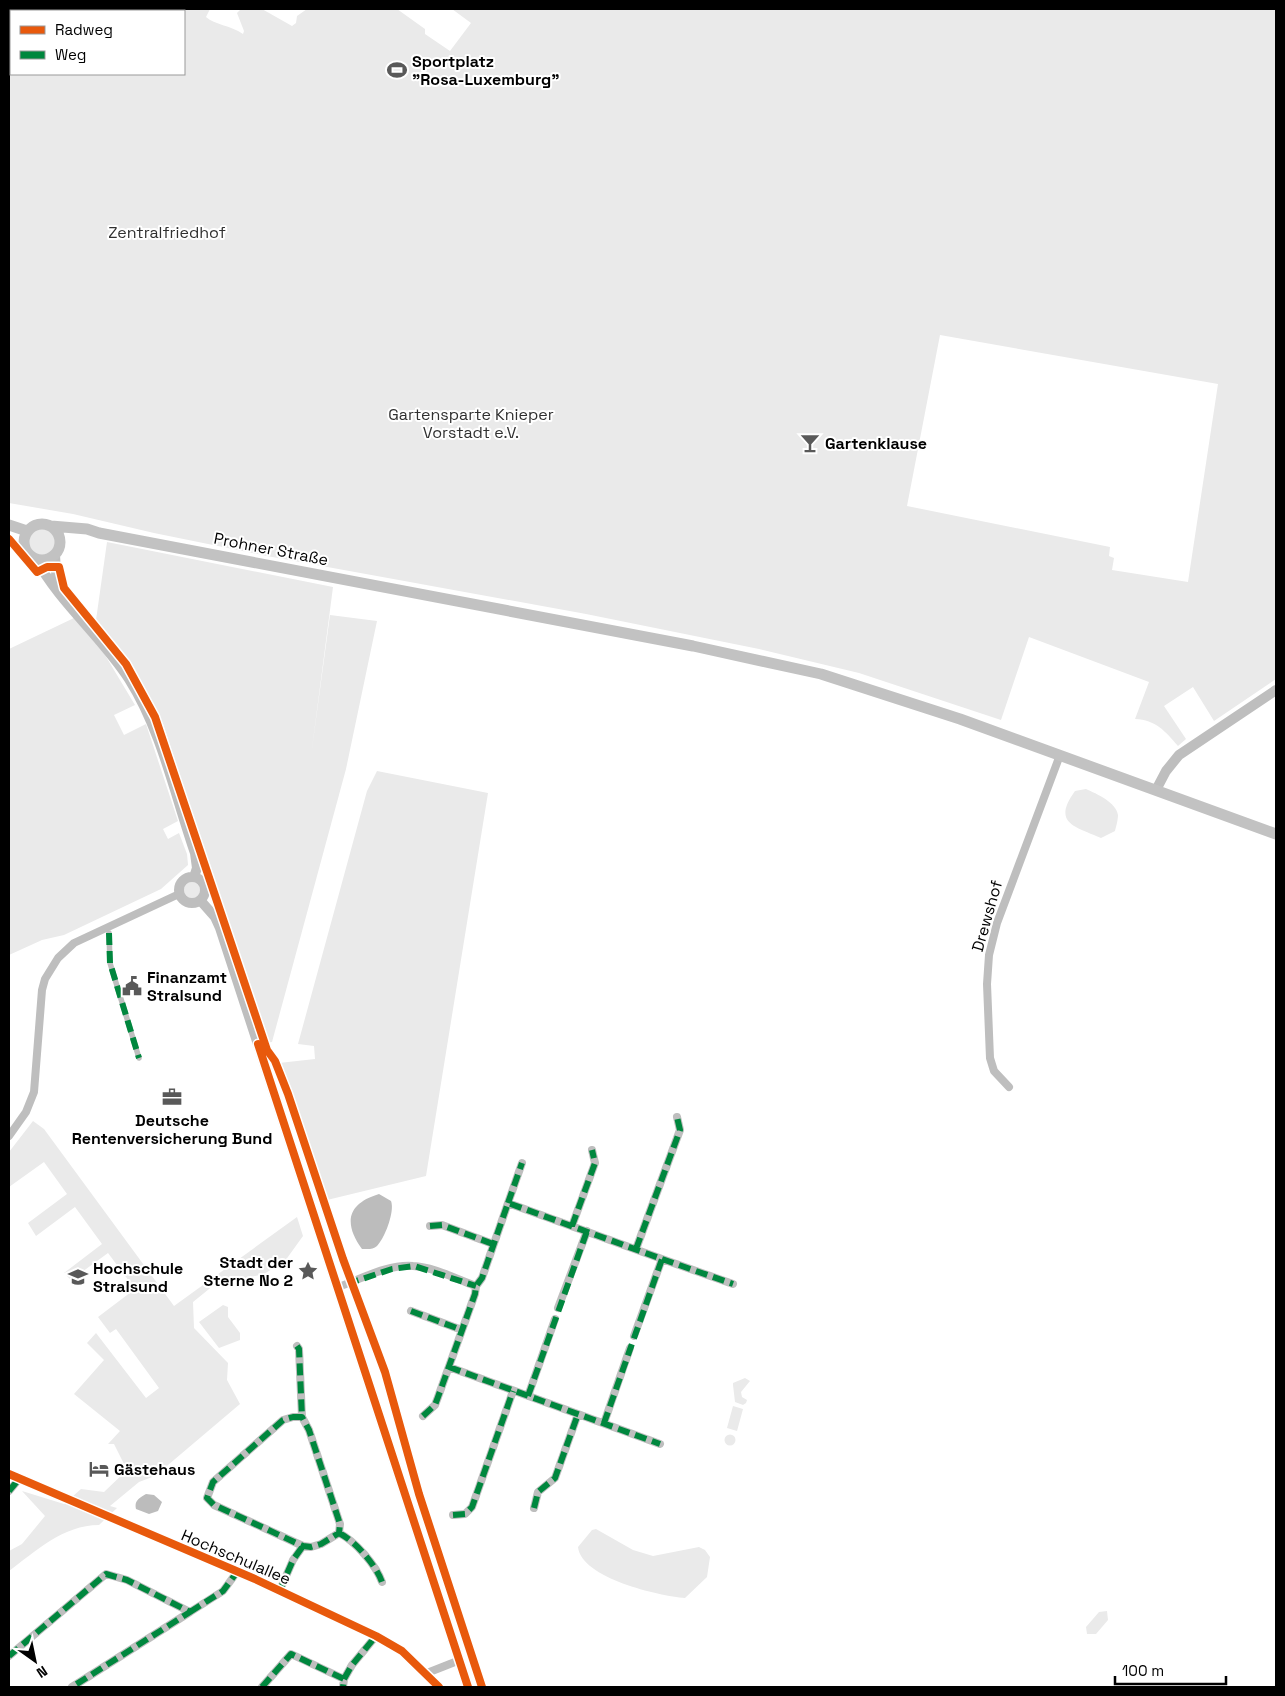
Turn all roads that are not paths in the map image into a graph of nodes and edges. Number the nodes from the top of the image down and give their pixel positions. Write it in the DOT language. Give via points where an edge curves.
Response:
graph roads {
  1 [pos="9,525"];
  2 [pos="51,526"];
  3 [pos="28,531"];
  4 [pos="9,533"];
  5 [pos="99,533"];
  6 [pos="24,544"];
  7 [pos="58,550"];
  8 [pos="36,559"];
  9 [pos="57,588"];
  10 [pos="1276,690"];
  11 [pos="1060,755"];
  12 [pos="1156,790"];
  13 [pos="1276,834"];
  14 [pos="194,877"];
  15 [pos="179,894"];
  16 [pos="200,900"];
  17 [pos="109,932"];
  18 [pos="139,1058"];
  19 [pos="1009,1087"];
  20 [pos="677,1117"];
  21 [pos="9,1136"];
  22 [pos="592,1150"];
  23 [pos="522,1163"];
  24 [pos="508,1203"];
  25 [pos="430,1226"];
  26 [pos="572,1226"];
  27 [pos="586,1231"];
  28 [pos="493,1244"];
  29 [pos="636,1250"];
  30 [pos="662,1259"];
  31 [pos="734,1284"];
  32 [pos="338,1286"];
  33 [pos="476,1286"];
  34 [pos="558,1308"];
  35 [pos="411,1311"];
  36 [pos="555,1319"];
  37 [pos="462,1330"];
  38 [pos="634,1336"];
  39 [pos="296,1346"];
  40 [pos="630,1348"];
  41 [pos="449,1368"];
  42 [pos="514,1391"];
  43 [pos="528,1396"];
  44 [pos="578,1414"];
  45 [pos="423,1416"];
  46 [pos="302,1417"];
  47 [pos="604,1423"];
  48 [pos="660,1444"];
  49 [pos="9,1474"];
  50 [pos="19,1478"];
  51 [pos="9,1491"];
  52 [pos="534,1508"];
  53 [pos="454,1515"];
  54 [pos="339,1533"];
  55 [pos="303,1546"];
  56 [pos="237,1572"];
  57 [pos="382,1582"];
  58 [pos="280,1590"];
  59 [pos="190,1612"];
  60 [pos="376,1636"];
  61 [pos="9,1656"];
  62 [pos="460,1660"];
  63 [pos="427,1673"];
  64 [pos="344,1679"];
  65 [pos="72,1687"];
  66 [pos="262,1687"];
  67 [pos="343,1687"];
  68 [pos="439,1687"];
  69 [pos="468,1687"];
  1 -- 3 [label="main road"];
  2 -- 3 [label="main road" via="38,524"];
  2 -- 5 [label="main road, Prohner Straße"];
  2 -- 7 [label="main road" via="60,536"];
  3 -- 6 [label="main road"];
  4 -- 6 [label="main road"];
  5 -- 7 [label="main road, Prohner Straße" via="82,534"];
  5 -- 11 [label="main road, Prohner Straße" via="693,646 820,674 960,718"];
  6 -- 8 [label="main road"];
  7 -- 8 [label="main road" via="48,559"];
  7 -- 9 [label="street"];
  8 -- 9 [label="street"];
  9 -- 14 [label="street" via="112,654 145,709 195,853 197,868"];
  10 -- 12 [label="street" via="1179,755 1166,770"];
  11 -- 12 [label="main road, Prohner Straße"];
  11 -- 19 [label="street, Drewshof" via="1000,913 989,955 986,984 990,1058 994,1071"];
  12 -- 13 [label="main road, Prohner Straße"];
  14 -- 15 [label="street" via="182,882"];
  14 -- 16 [label="street" via="201,881 204,889"];
  15 -- 16 [label="street" via="188,903"];
  15 -- 21 [label="street" via="82,939 58,958 42,990 34,1092 26,1112"];
  16 -- 32 [label="street" via="220,928"];
  17 -- 18 [label="street" via="110,963"];
  20 -- 29 [label="street" via="680,1130"];
  22 -- 26 [label="street" via="595,1163"];
  23 -- 24 [label="street"];
  24 -- 26 [label="street"];
  24 -- 28 [label="street"];
  25 -- 28 [label="street" via="442,1225"];
  26 -- 27 [label="street"];
  27 -- 29 [label="street"];
  27 -- 34 [label="street"];
  28 -- 33 [label="street" via="482,1278"];
  29 -- 30 [label="street"];
  30 -- 31 [label="street"];
  30 -- 38 [label="street"];
  32 -- 33 [label="street" via="409,1266"];
  32 -- 62 [label="street"];
  33 -- 37 [label="street"];
  34 -- 36 [label="street"];
  35 -- 37 [label="street"];
  36 -- 43 [label="street"];
  37 -- 41 [label="street"];
  38 -- 40 [label="street"];
  39 -- 46 [label="street" via="299,1349"];
  40 -- 47 [label="street"];
  41 -- 42 [label="street"];
  41 -- 45 [label="street" via="435,1405"];
  42 -- 43 [label="street"];
  42 -- 53 [label="street" via="472,1507 465,1514"];
  43 -- 44 [label="street"];
  44 -- 47 [label="street"];
  44 -- 52 [label="street" via="555,1478 538,1492"];
  46 -- 54 [label="street" via="340,1524"];
  46 -- 55 [label="street" via="283,1420 213,1482 207,1498 214,1505"];
  47 -- 48 [label="street"];
  49 -- 50 [label="street, Hochschulallee"];
  50 -- 51 [label="street"];
  50 -- 56 [label="street, Hochschulallee"];
  54 -- 55 [label="street" via="311,1548"];
  54 -- 57 [label="street" via="361,1552"];
  55 -- 58 [label="street"];
  56 -- 58 [label="street, Hochschulallee"];
  56 -- 59 [label="street" via="223,1592"];
  58 -- 60 [label="street, Hochschulallee"];
  59 -- 61 [label="street" via="106,1574"];
  59 -- 65 [label="street"];
  60 -- 63 [label="street, Hochschulallee" via="402,1651"];
  60 -- 64 [label="street" via="352,1664"];
  62 -- 63 [label="street"];
  62 -- 69 [label="street"];
  63 -- 68 [label="street, Hochschulallee"];
  64 -- 66 [label="street" via="292,1654"];
  64 -- 67 [label="street"];
}
